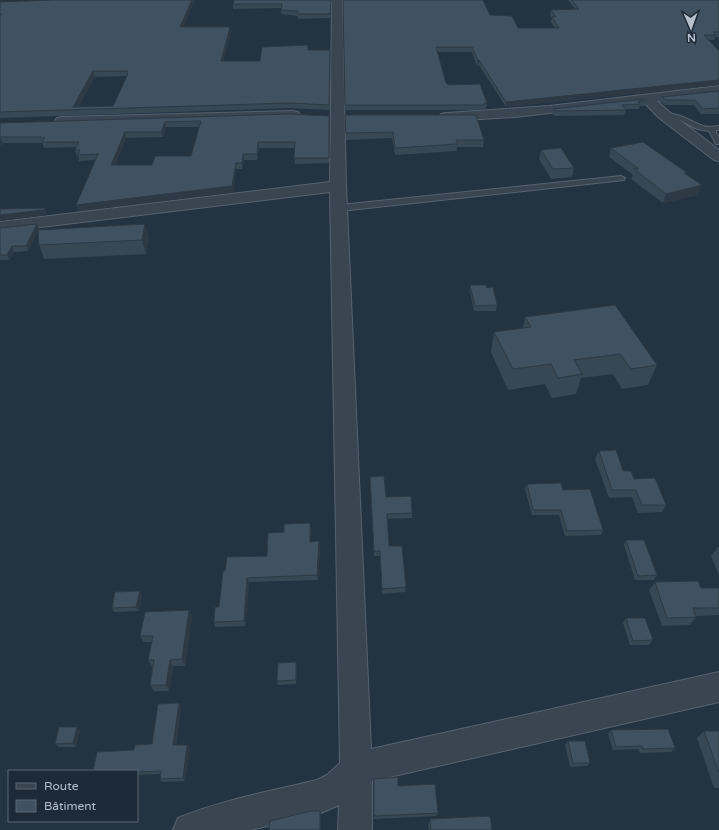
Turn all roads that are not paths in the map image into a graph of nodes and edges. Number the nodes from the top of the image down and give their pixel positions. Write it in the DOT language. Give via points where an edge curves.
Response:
graph roads {
  1 [pos="336,0"];
  2 [pos="719,90"];
  3 [pos="647,98"];
  4 [pos="307,115"];
  5 [pos="666,116"];
  6 [pos="430,117"];
  7 [pos="48,122"];
  8 [pos="716,129"];
  9 [pos="719,142"];
  10 [pos="719,157"];
  11 [pos="621,178"];
  12 [pos="338,186"];
  13 [pos="340,208"];
  14 [pos="0,227"];
  15 [pos="719,687"];
  16 [pos="356,770"];
  17 [pos="190,830"];
  18 [pos="355,830"];
  1 -- 12 [label="street"];
  2 -- 3 [label="street"];
  3 -- 5 [label="street"];
  3 -- 6 [label="street" via="500,115"];
  4 -- 7 [label="street"];
  5 -- 8 [label="lane" via="682,118 699,126"];
  5 -- 10 [label="street"];
  8 -- 9 [label="lane" via="712,135"];
  11 -- 13 [label="lane"];
  12 -- 13 [label="street"];
  12 -- 14 [label="street"];
  13 -- 16 [label="street"];
  15 -- 16 [label="street"];
  16 -- 17 [label="street" via="339,787 321,796"];
  16 -- 18 [label="street"];
}
